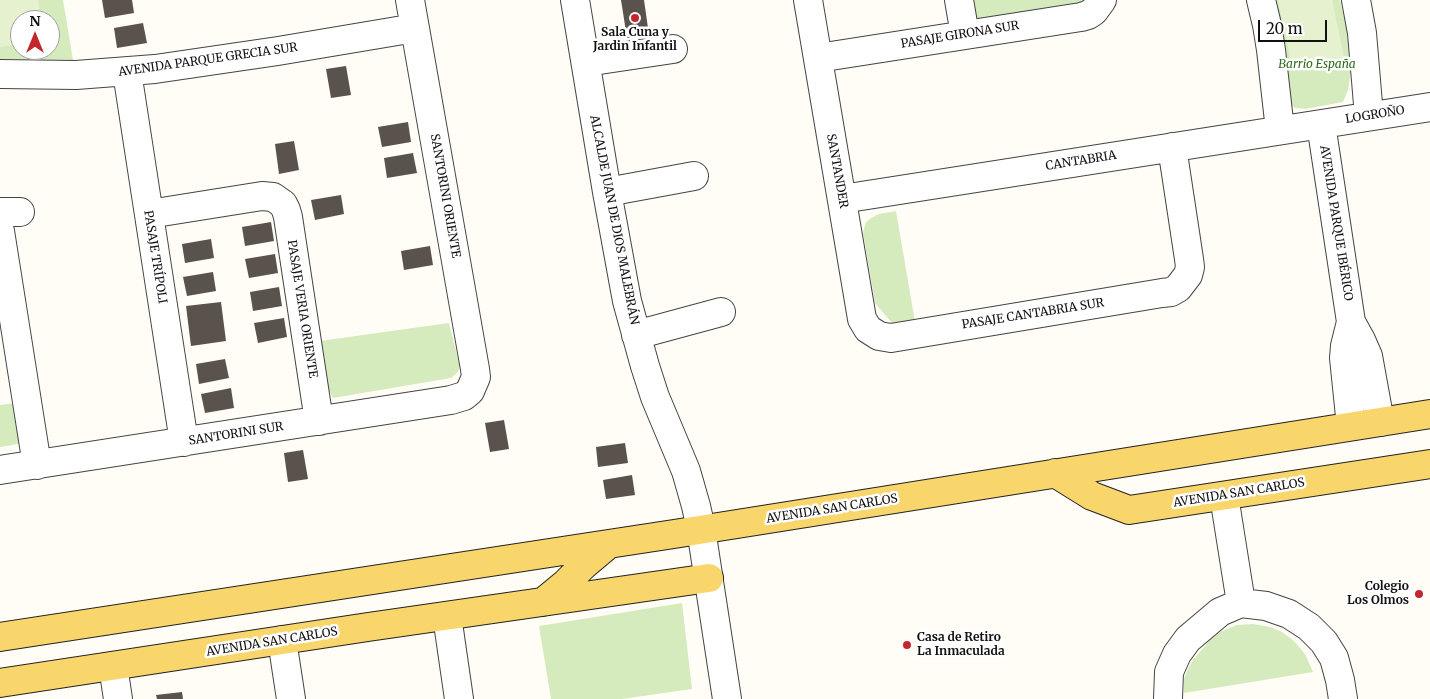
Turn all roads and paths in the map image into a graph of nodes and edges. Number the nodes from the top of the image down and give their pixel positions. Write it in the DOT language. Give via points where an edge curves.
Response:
graph roads {
  1 [pos="410,0"];
  2 [pos="575,0"];
  3 [pos="808,0"];
  4 [pos="959,0"];
  5 [pos="1261,0"];
  6 [pos="1356,0"];
  7 [pos="1101,3"];
  8 [pos="415,28"];
  9 [pos="965,34"];
  10 [pos="673,49"];
  11 [pos="818,58"];
  12 [pos="586,62"];
  13 [pos="127,72"];
  14 [pos="0,74"];
  15 [pos="1430,107"];
  16 [pos="1369,116"];
  17 [pos="1321,124"];
  18 [pos="1280,130"];
  19 [pos="1172,147"];
  20 [pos="694,176"];
  21 [pos="607,192"];
  22 [pos="842,199"];
  23 [pos="149,214"];
  24 [pos="0,231"];
  25 [pos="721,312"];
  26 [pos="1351,322"];
  27 [pos="636,335"];
  28 [pos="879,336"];
  29 [pos="470,391"];
  30 [pos="1430,414"];
  31 [pos="320,421"];
  32 [pos="1380,422"];
  33 [pos="1351,426"];
  34 [pos="184,442"];
  35 [pos="1430,464"];
  36 [pos="37,465"];
  37 [pos="0,470"];
  38 [pos="1055,473"];
  39 [pos="1224,496"];
  40 [pos="701,529"];
  41 [pos="609,544"];
  42 [pos="541,554"];
  43 [pos="709,578"];
  44 [pos="566,583"];
  45 [pos="543,602"];
  46 [pos="1240,603"];
  47 [pos="447,616"];
  48 [pos="0,637"];
  49 [pos="282,640"];
  50 [pos="113,666"];
  51 [pos="0,683"];
  52 [pos="118,699"];
  53 [pos="291,699"];
  54 [pos="459,699"];
  55 [pos="727,699"];
  56 [pos="1168,699"];
  57 [pos="1343,699"];
  1 -- 8 [label="street, SANTORINI ORIENTE"];
  2 -- 12 [label="street, ALCALDE JUAN DE DIOS MALEBRÁN"];
  3 -- 11 [label="street, SANTANDER"];
  4 -- 9 [label="street"];
  5 -- 18 [label="street" via="1271,50"];
  6 -- 16 [label="street"];
  7 -- 9 [label="street, PASAJE GIRONA SUR" via="1088,15"];
  8 -- 13 [label="street, AVENIDA PARQUE GRECIA SUR"];
  8 -- 29 [label="street, SANTORINI ORIENTE" via="475,369 476,377"];
  9 -- 11 [label="street, PASAJE GIRONA SUR"];
  10 -- 12 [label="street"];
  11 -- 22 [label="street, SANTANDER"];
  12 -- 21 [label="street, ALCALDE JUAN DE DIOS MALEBRÁN"];
  13 -- 14 [label="street, AVENIDA PARQUE GRECIA SUR"];
  13 -- 23 [label="street, PASAJE TRÍPOLI"];
  15 -- 16 [label="street, LOGROÑO"];
  16 -- 17 [label="street, LOGROÑO"];
  17 -- 18 [label="street, CANTABRIA"];
  17 -- 26 [label="street, AVENIDA PARQUE IBÉRICO"];
  18 -- 19 [label="street, CANTABRIA"];
  19 -- 22 [label="street, CANTABRIA"];
  19 -- 28 [label="street, PASAJE CANTABRIA SUR" via="1190,267 1178,288 1171,292 892,338"];
  20 -- 21 [label="street"];
  21 -- 27 [label="street, ALCALDE JUAN DE DIOS MALEBRÁN"];
  22 -- 28 [label="street, SANTANDER" via="862,318 868,329"];
  23 -- 31 [label="street, PASAJE VERIA ORIENTE" via="262,196 278,200 288,217"];
  23 -- 34 [label="street, PASAJE TRÍPOLI"];
  24 -- 36 [label="street"];
  25 -- 27 [label="street"];
  26 -- 32 [label="street, AVENIDA PARQUE IBÉRICO" via="1368,356"];
  26 -- 33 [label="street, AVENIDA PARQUE IBÉRICO" via="1344,358"];
  27 -- 40 [label="street, ALCALDE JUAN DE DIOS MALEBRÁN" via="655,397 691,486"];
  29 -- 31 [label="street, SANTORINI SUR" via="451,400"];
  30 -- 32 [label="main road, AVENIDA SAN CARLOS"];
  31 -- 34 [label="street, SANTORINI SUR"];
  32 -- 33 [label="main road, AVENIDA SAN CARLOS"];
  33 -- 38 [label="main road, AVENIDA SAN CARLOS"];
  34 -- 36 [label="street, SANTORINI SUR"];
  35 -- 39 [label="main road, AVENIDA SAN CARLOS"];
  36 -- 37 [label="street, SANTORINI SUR"];
  38 -- 39 [label="main road, AVENIDA SAN CARLOS" via="1092,496 1129,510"];
  38 -- 40 [label="main road, AVENIDA SAN CARLOS"];
  39 -- 46 [label="street"];
  40 -- 41 [label="main road, AVENIDA SAN CARLOS"];
  40 -- 43 [label="street, ALCALDE JUAN DE DIOS MALEBRÁN"];
  41 -- 42 [label="main road, AVENIDA SAN CARLOS"];
  41 -- 44 [label="main road"];
  42 -- 44 [label="main road" via="562,564"];
  42 -- 48 [label="main road, AVENIDA SAN CARLOS"];
  43 -- 45 [label="main road, AVENIDA SAN CARLOS"];
  43 -- 55 [label="street, ALCALDE JUAN DE DIOS MALEBRÁN"];
  44 -- 45 [label="main road"];
  45 -- 47 [label="main road, AVENIDA SAN CARLOS"];
  46 -- 56 [label="street" via="1220,612 1188,639 1169,672"];
  46 -- 57 [label="street" via="1266,606 1289,614 1309,627 1334,658"];
  47 -- 49 [label="main road, AVENIDA SAN CARLOS"];
  47 -- 54 [label="street"];
  49 -- 50 [label="main road, AVENIDA SAN CARLOS"];
  49 -- 53 [label="street"];
  50 -- 51 [label="main road, AVENIDA SAN CARLOS"];
  50 -- 52 [label="street"];
}
